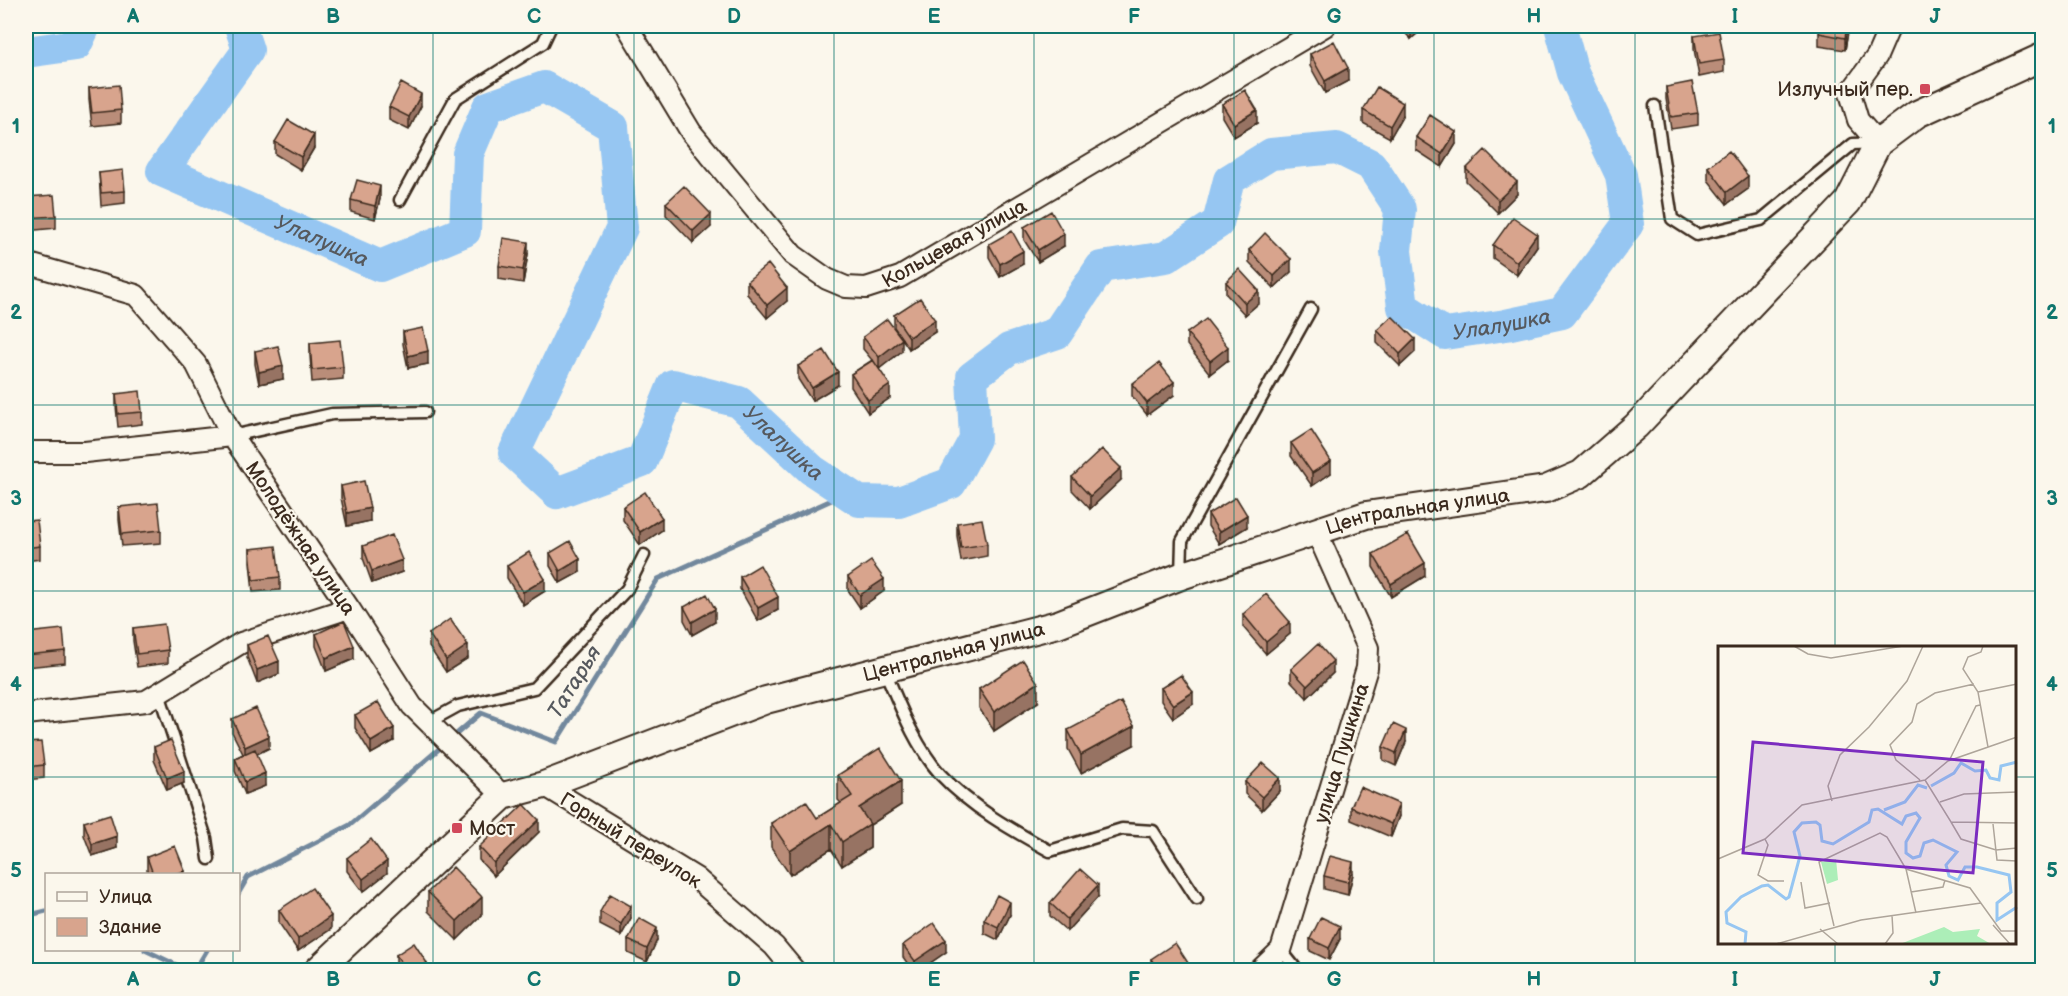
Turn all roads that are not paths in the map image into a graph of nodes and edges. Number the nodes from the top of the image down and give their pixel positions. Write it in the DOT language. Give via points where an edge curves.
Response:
graph roads {
  1 [pos="551,26"];
  2 [pos="627,26"];
  3 [pos="1325,26"];
  4 [pos="1890,26"];
  5 [pos="2043,57"];
  6 [pos="1655,106"];
  7 [pos="1878,143"];
  8 [pos="400,200"];
  9 [pos="26,263"];
  10 [pos="1311,309"];
  11 [pos="425,412"];
  12 [pos="232,436"];
  13 [pos="26,452"];
  14 [pos="1317,532"];
  15 [pos="644,555"];
  16 [pos="1182,576"];
  17 [pos="349,608"];
  18 [pos="885,671"];
  19 [pos="159,693"];
  20 [pos="26,714"];
  21 [pos="431,727"];
  22 [pos="544,785"];
  23 [pos="503,796"];
  24 [pos="209,859"];
  25 [pos="1197,899"];
  26 [pos="1281,950"];
  27 [pos="318,970"];
  28 [pos="794,970"];
  29 [pos="1260,970"];
  30 [pos="1297,970"];
  1 -- 8 [label="lane" via="543,42 455,99"];
  2 -- 3 [label="street, Кольцевая улица" via="691,132 794,255 827,279 846,287 866,288 900,277"];
  4 -- 7 [label="street" via="1877,56 1850,93 1858,120"];
  5 -- 7 [label="street" via="1917,114"];
  6 -- 7 [label="lane" via="1672,219 1697,235 1761,220 1853,144"];
  7 -- 14 [label="street, Центральная улица" via="1848,202 1636,426 1581,474 1546,489 1366,515"];
  9 -- 12 [label="street, Молодёжная улица" via="136,295 196,364"];
  10 -- 16 [label="lane" via="1182,541"];
  11 -- 12 [label="lane" via="332,414"];
  12 -- 13 [label="street" via="85,452"];
  12 -- 17 [label="street, Молодёжная улица"];
  14 -- 16 [label="street, Центральная улица"];
  14 -- 26 [label="street, улица Пушкина" via="1368,648 1366,668"];
  15 -- 21 [label="lane" via="627,589 534,688 458,706"];
  16 -- 18 [label="street, Центральная улица" via="1058,624"];
  17 -- 19 [label="street" via="241,643"];
  17 -- 21 [label="street, Молодёжная улица" via="412,706"];
  18 -- 22 [label="street, Центральная улица" via="766,700"];
  18 -- 25 [label="lane" via="908,725 941,775 992,819 1050,851 1122,829 1153,831"];
  19 -- 20 [label="street" via="146,701"];
  19 -- 24 [label="lane" via="206,837"];
  21 -- 23 [label="street, Молодёжная улица"];
  22 -- 23 [label="street, Центральная улица"];
  22 -- 28 [label="street, Горный переулок" via="696,878 774,946"];
  23 -- 27 [label="street, Центральная улица"];
  26 -- 29 [label="street, улица Пушкина"];
  26 -- 30 [label="lane"];
}
